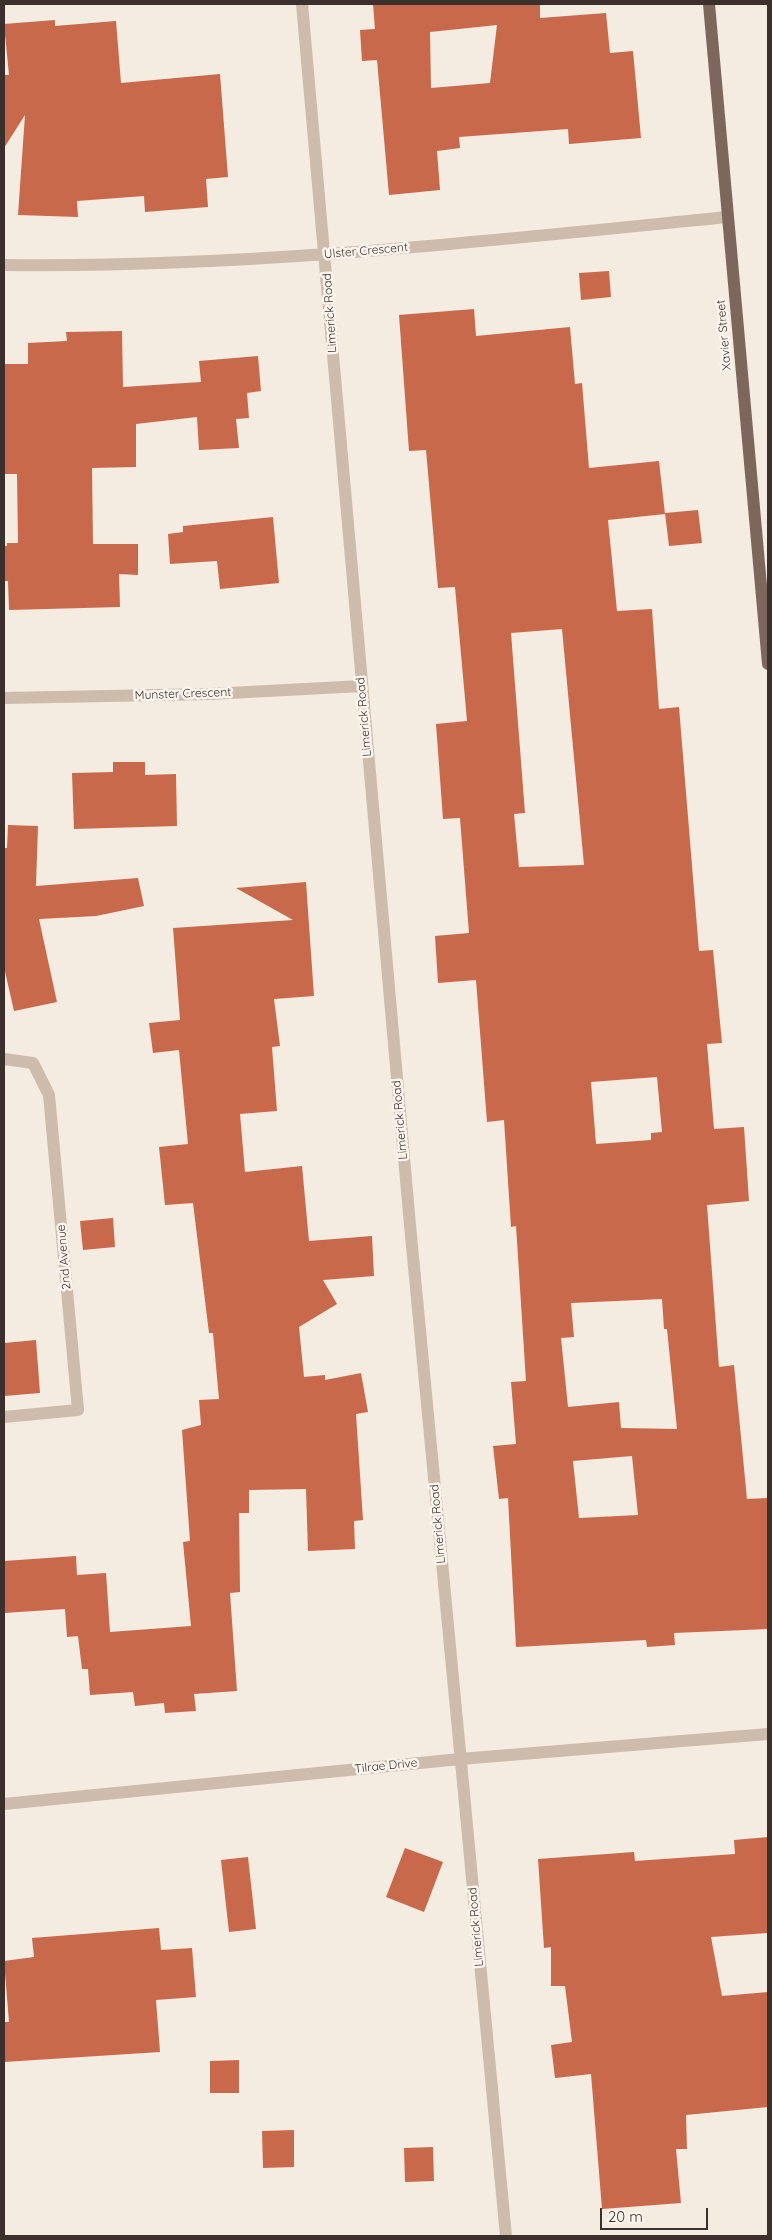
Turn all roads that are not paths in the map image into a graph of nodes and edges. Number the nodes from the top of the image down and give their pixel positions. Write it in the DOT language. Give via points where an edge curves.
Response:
graph roads {
  1 [pos="302,4"];
  2 [pos="709,4"];
  3 [pos="727,217"];
  4 [pos="326,254"];
  5 [pos="4,264"];
  6 [pos="768,664"];
  7 [pos="362,686"];
  8 [pos="4,698"];
  9 [pos="4,1059"];
  10 [pos="4,1417"];
  11 [pos="768,1734"];
  12 [pos="460,1759"];
  13 [pos="4,1804"];
  14 [pos="506,2236"];
  1 -- 4 [label="street, Limerick Road"];
  2 -- 3 [label="main road, Xavier Street"];
  3 -- 4 [label="street, Ulster Crescent"];
  3 -- 6 [label="main road, Xavier Street"];
  4 -- 5 [label="street, Ulster Crescent" via="97,266"];
  4 -- 7 [label="street, Limerick Road"];
  7 -- 8 [label="street, Munster Crescent" via="210,694"];
  7 -- 12 [label="street, Limerick Road"];
  9 -- 10 [label="street, 2nd Avenue" via="32,1063 49,1095 78,1410"];
  11 -- 12 [label="street, Tilrae Drive"];
  12 -- 13 [label="street, Tilrae Drive"];
  12 -- 14 [label="street, Limerick Road"];
}
